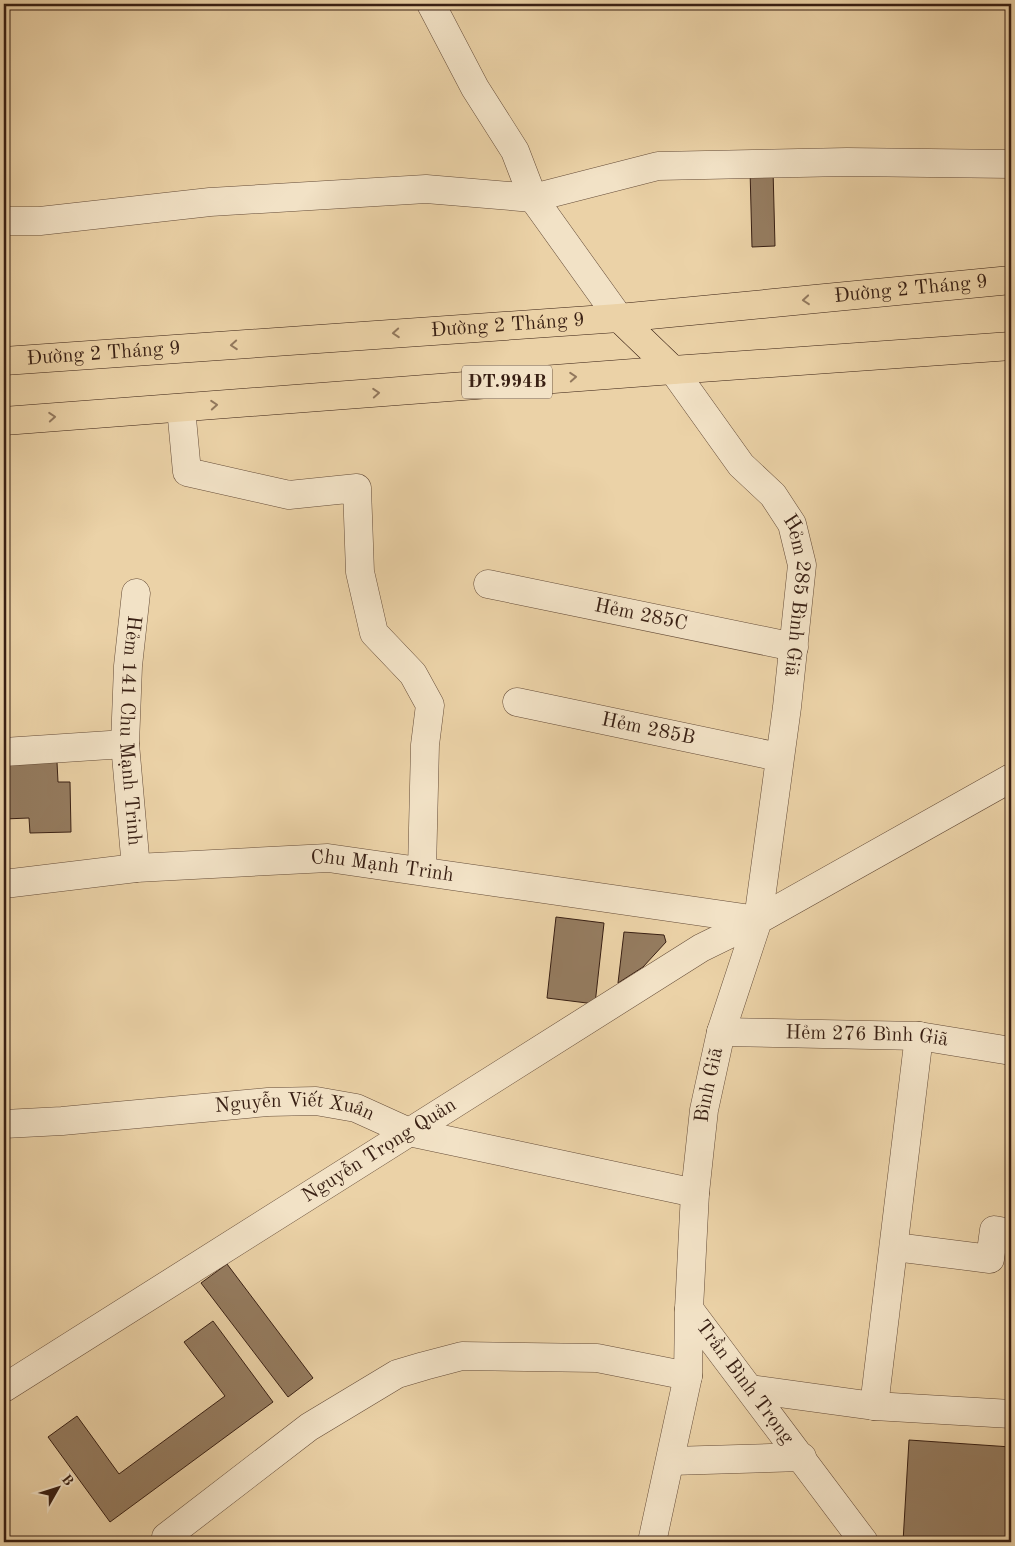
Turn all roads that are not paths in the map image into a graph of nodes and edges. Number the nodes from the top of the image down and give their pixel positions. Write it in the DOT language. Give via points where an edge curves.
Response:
graph roads {
  1 [pos="431,4"];
  2 [pos="1011,164"];
  3 [pos="533,198"];
  4 [pos="4,221"];
  5 [pos="1011,280"];
  6 [pos="619,318"];
  7 [pos="1011,346"];
  8 [pos="4,361"];
  9 [pos="673,370"];
  10 [pos="181,408"];
  11 [pos="4,421"];
  12 [pos="488,584"];
  13 [pos="136,593"];
  14 [pos="794,646"];
  15 [pos="517,702"];
  16 [pos="125,744"];
  17 [pos="4,752"];
  18 [pos="779,757"];
  19 [pos="1011,778"];
  20 [pos="136,868"];
  21 [pos="422,870"];
  22 [pos="4,884"];
  23 [pos="758,920"];
  24 [pos="721,1032"];
  25 [pos="919,1036"];
  26 [pos="1011,1051"];
  27 [pos="4,1124"];
  28 [pos="409,1132"];
  29 [pos="695,1194"];
  30 [pos="1011,1233"];
  31 [pos="895,1247"];
  32 [pos="689,1309"];
  33 [pos="688,1376"];
  34 [pos="4,1388"];
  35 [pos="750,1389"];
  36 [pos="874,1406"];
  37 [pos="1011,1414"];
  38 [pos="802,1457"];
  39 [pos="671,1461"];
  40 [pos="166,1536"];
  41 [pos="652,1542"];
  42 [pos="864,1542"];
  1 -- 3 [label="street" via="475,88 515,151"];
  2 -- 3 [label="street" via="847,162 658,166"];
  3 -- 4 [label="street" via="426,189 210,202 40,221"];
  3 -- 6 [label="street"];
  5 -- 6 [label="main road, Đường 2 Tháng 9, one-way"];
  6 -- 8 [label="main road, Đường 2 Tháng 9, one-way"];
  6 -- 9 [label="main road"];
  7 -- 9 [label="main road, ĐT.994B"];
  10 -- 9 [label="main road, ĐT.994B, one-way"];
  9 -- 14 [label="street, Hẻm 285 Bình Giã" via="741,464 773,495 792,524 802,565"];
  11 -- 10 [label="main road, ĐT.994B, one-way"];
  10 -- 21 [label="street" via="187,472 288,495 357,488 360,572 374,633 413,674 430,705 425,745"];
  12 -- 14 [label="street, Hẻm 285C"];
  13 -- 16 [label="street, Hẻm 141 Chu Mạnh Trinh" via="128,666"];
  14 -- 18 [label="street, Hẻm 285 Bình Giã"];
  15 -- 18 [label="street, Hẻm 285B"];
  16 -- 17 [label="street"];
  16 -- 20 [label="street, Hẻm 141 Chu Mạnh Trinh"];
  18 -- 23 [label="street, Hẻm 285 Bình Giã"];
  19 -- 23 [label="street"];
  20 -- 21 [label="street, Chu Mạnh Trinh" via="328,858"];
  20 -- 22 [label="street, Chu Mạnh Trinh"];
  21 -- 23 [label="street, Chu Mạnh Trinh"];
  23 -- 24 [label="street, Bình Giã"];
  23 -- 28 [label="street, Nguyễn Trọng Quản" via="701,948"];
  24 -- 25 [label="street, Hẻm 276 Bình Giã"];
  24 -- 29 [label="street, Bình Giã" via="704,1110"];
  25 -- 26 [label="street, Hẻm 276 Bình Giã"];
  25 -- 31 [label="street"];
  27 -- 28 [label="street, Nguyễn Viết Xuân" via="268,1102 316,1101 356,1108"];
  28 -- 29 [label="street, Nguyễn Viết Xuân"];
  28 -- 34 [label="street, Nguyễn Trọng Quản"];
  29 -- 32 [label="street, Bình Giã"];
  30 -- 31 [label="street" via="994,1230 990,1259"];
  31 -- 36 [label="street"];
  32 -- 33 [label="street, Bình Giã"];
  32 -- 35 [label="street, Trần Bình Trọng"];
  33 -- 39 [label="street, Bình Giã"];
  33 -- 40 [label="street" via="597,1358 462,1356 397,1374 309,1427"];
  35 -- 36 [label="street"];
  35 -- 38 [label="street, Trần Bình Trọng"];
  36 -- 37 [label="street"];
  38 -- 39 [label="street, Trần Bình Trọng"];
  38 -- 42 [label="street, Trần Bình Trọng"];
  39 -- 41 [label="street, Bình Giã"];
}
